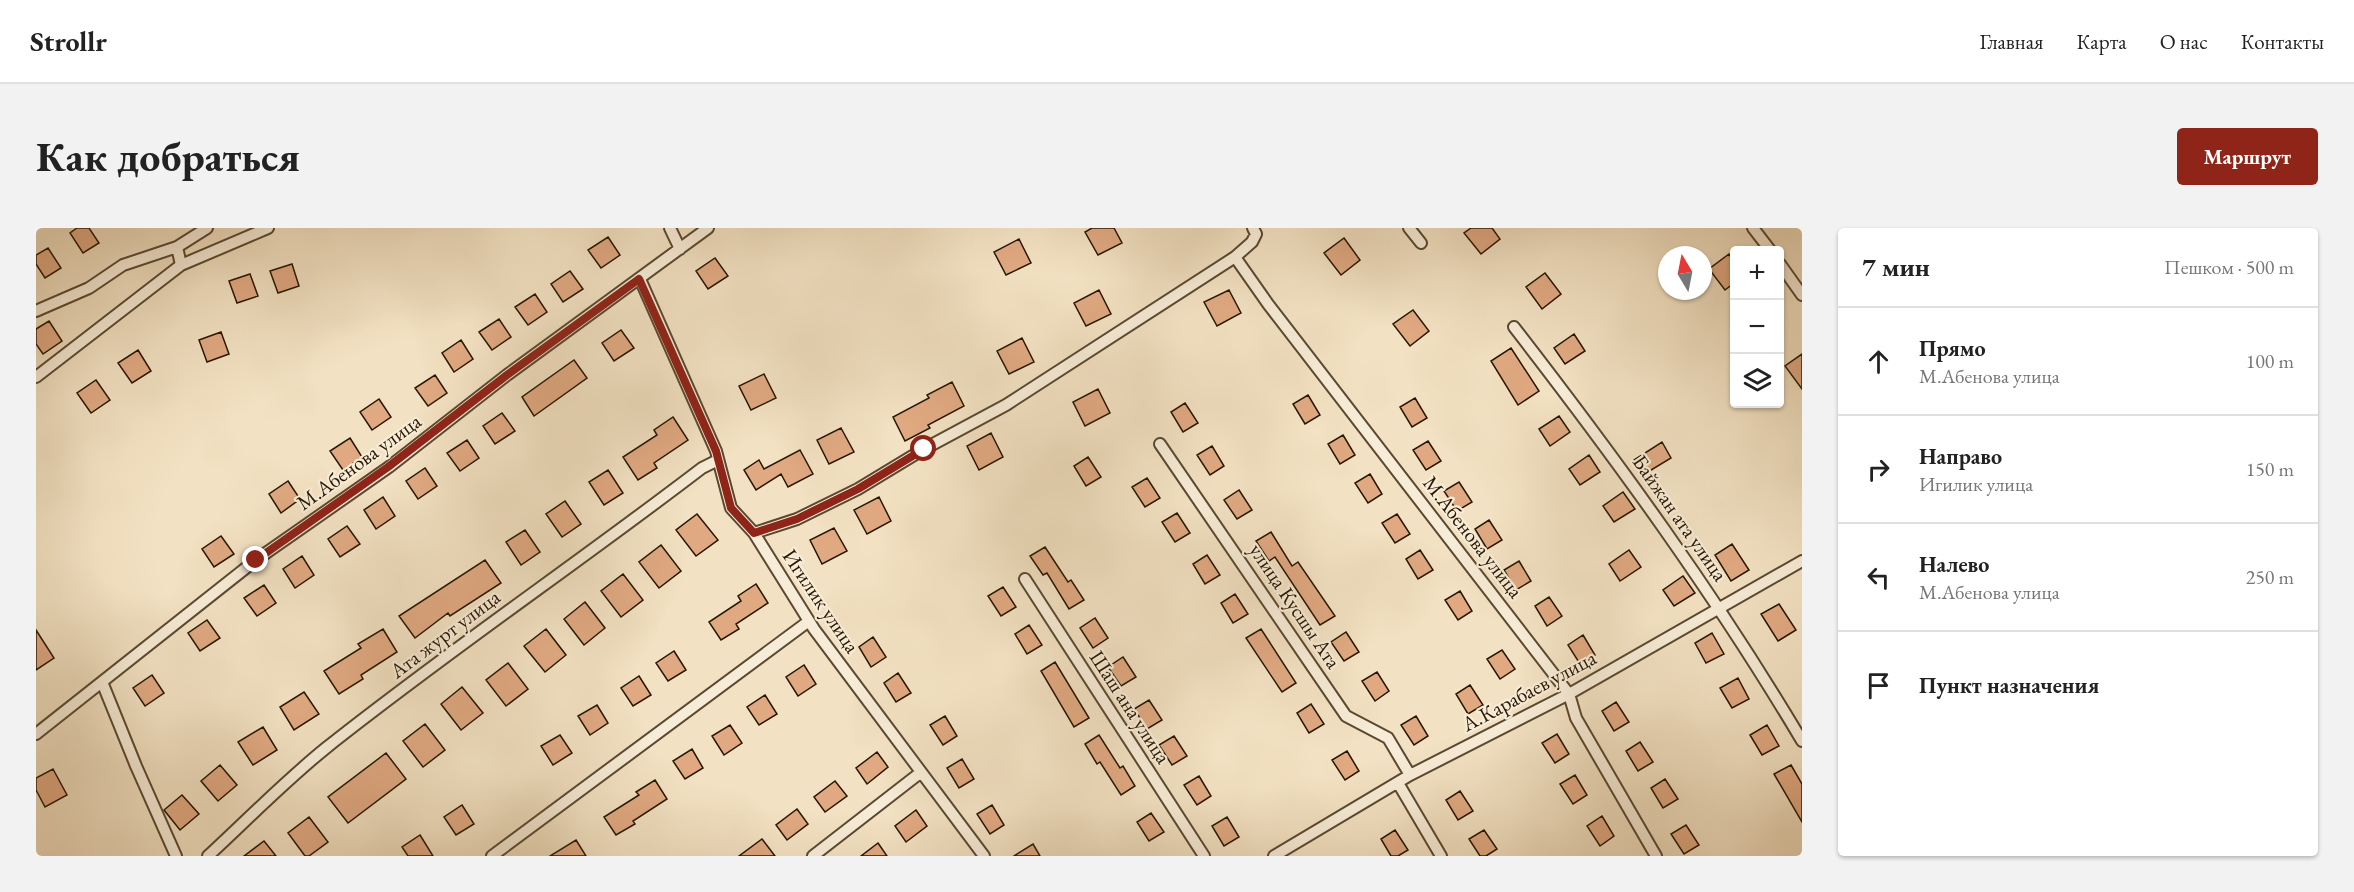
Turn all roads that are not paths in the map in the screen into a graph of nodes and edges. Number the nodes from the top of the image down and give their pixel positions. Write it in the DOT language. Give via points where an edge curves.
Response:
graph roads {
  1 [pos="207,228"];
  2 [pos="268,228"];
  3 [pos="670,228"];
  4 [pos="708,228"];
  5 [pos="1253,228"];
  6 [pos="1409,228"];
  7 [pos="1753,228"];
  8 [pos="1421,243"];
  9 [pos="1767,246"];
  10 [pos="177,247"];
  11 [pos="680,249"];
  12 [pos="1235,257"];
  13 [pos="181,265"];
  14 [pos="1784,271"];
  15 [pos="639,279"];
  16 [pos="1802,295"];
  17 [pos="36,311"];
  18 [pos="1514,327"];
  19 [pos="36,377"];
  20 [pos="1160,444"];
  21 [pos="718,460"];
  22 [pos="754,533"];
  23 [pos="1802,561"];
  24 [pos="1025,579"];
  25 [pos="1719,607"];
  26 [pos="809,621"];
  27 [pos="102,682"];
  28 [pos="1569,694"];
  29 [pos="36,734"];
  30 [pos="1802,741"];
  31 [pos="921,773"];
  32 [pos="1410,775"];
  33 [pos="1398,783"];
  34 [pos="176,856"];
  35 [pos="208,856"];
  36 [pos="492,856"];
  37 [pos="813,856"];
  38 [pos="984,856"];
  39 [pos="1204,856"];
  40 [pos="1274,856"];
  41 [pos="1442,856"];
  42 [pos="1656,856"];
  1 -- 10 [label="street"];
  2 -- 13 [label="street"];
  3 -- 11 [label="street"];
  4 -- 11 [label="street, М.Абенова улица"];
  5 -- 12 [label="street" via="1256,234 1252,242"];
  6 -- 8 [label="street"];
  7 -- 9 [label="street"];
  10 -- 13 [label="street"];
  10 -- 17 [label="street" via="123,265 88,288"];
  11 -- 15 [label="street, М.Абенова улица"];
  12 -- 22 [label="street" via="1006,405 858,489 797,519"];
  12 -- 28 [label="street, М.Абенова улица"];
  13 -- 19 [label="street"];
  14 -- 16 [label="street"];
  15 -- 21 [label="street, Игилик улица"];
  15 -- 27 [label="street, М.Абенова улица" via="388,467 256,560"];
  18 -- 25 [label="street, Байжан ата улица" via="1624,472"];
  20 -- 32 [label="street, улица Кусшы Ата" via="1346,716 1388,738"];
  21 -- 22 [label="street, Игилик улица" via="731,508"];
  21 -- 35 [label="street, Ата журт улица" via="702,468 324,750"];
  22 -- 26 [label="street, Игилик улица"];
  23 -- 25 [label="street, А.Карабаев улица"];
  24 -- 39 [label="street, Шаш ана улица"];
  25 -- 28 [label="street, А.Карабаев улица"];
  25 -- 30 [label="street, Байжан ата улица"];
  26 -- 31 [label="street, Игилик улица"];
  26 -- 36 [label="street"];
  27 -- 29 [label="street, М.Абенова улица"];
  27 -- 34 [label="street"];
  28 -- 32 [label="street, А.Карабаев улица"];
  28 -- 42 [label="street, М.Абенова улица" via="1576,718"];
  31 -- 37 [label="street"];
  31 -- 38 [label="street, Игилик улица"];
  32 -- 33 [label="street, А.Карабаев улица"];
  33 -- 40 [label="street, А.Карабаев улица"];
  33 -- 41 [label="street"];
}
